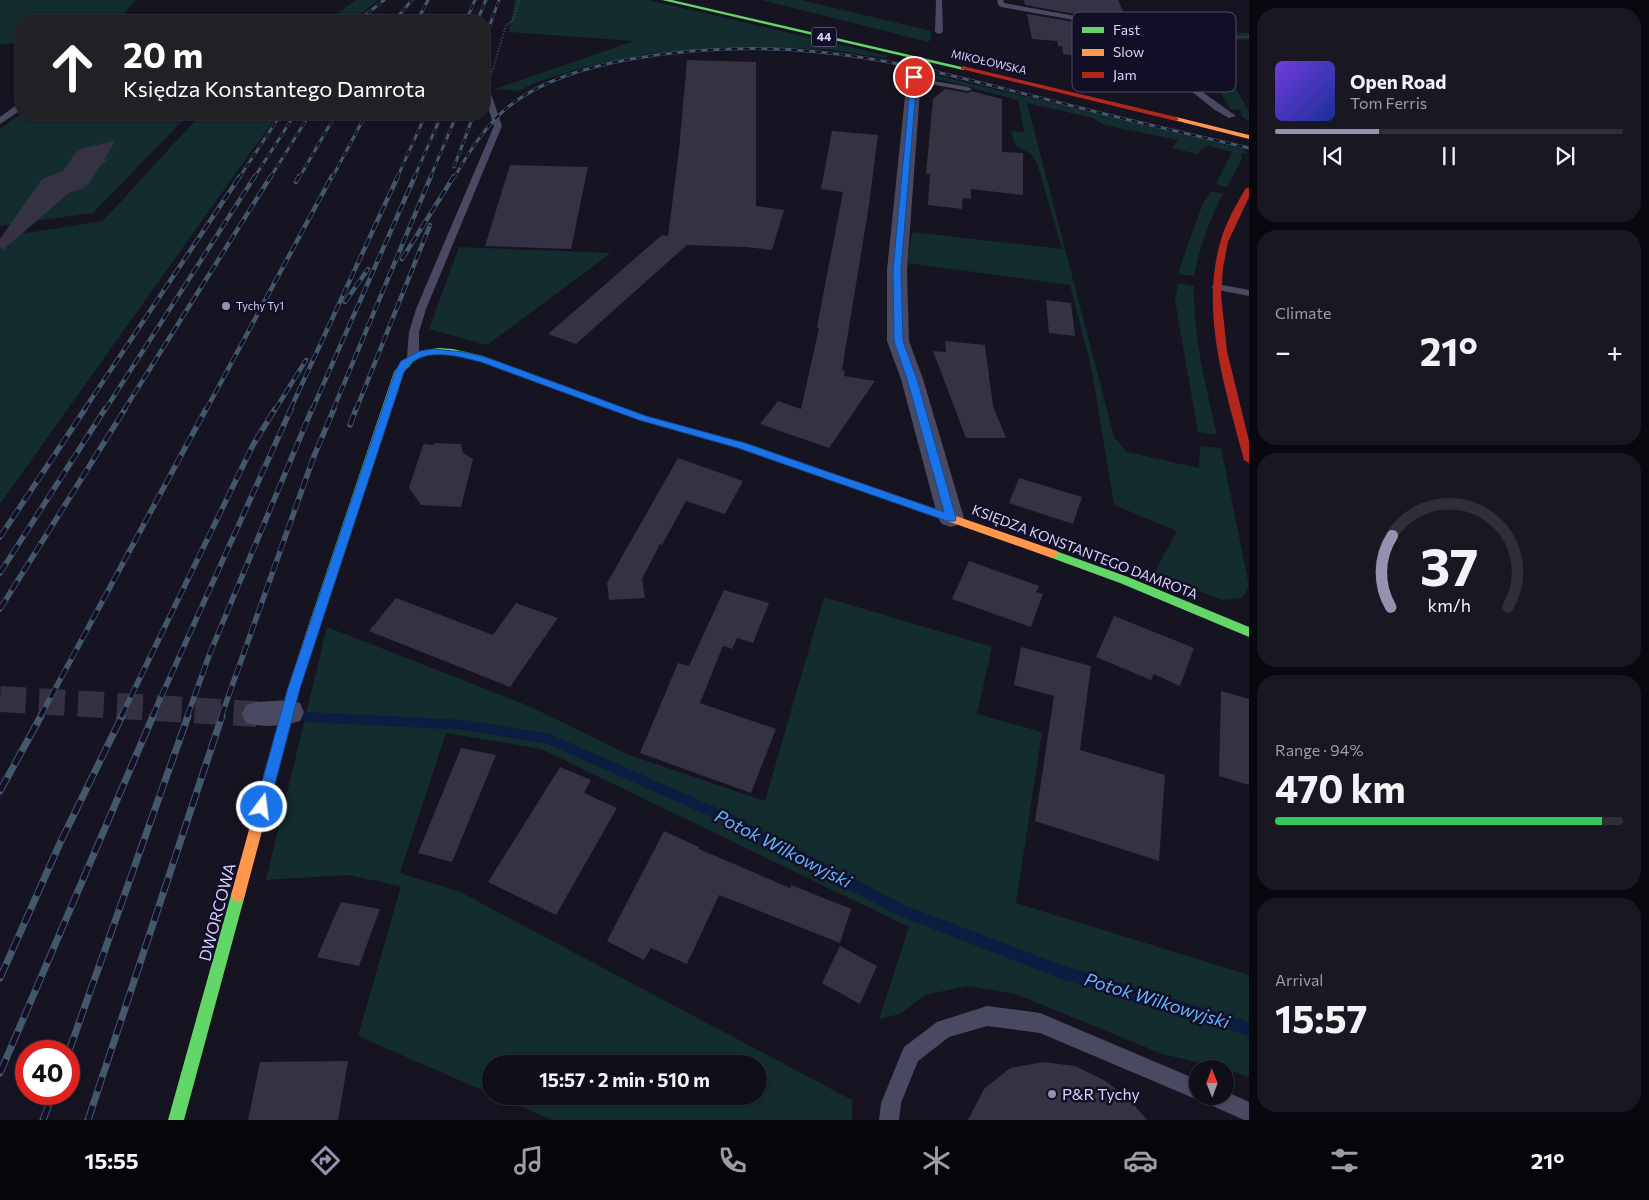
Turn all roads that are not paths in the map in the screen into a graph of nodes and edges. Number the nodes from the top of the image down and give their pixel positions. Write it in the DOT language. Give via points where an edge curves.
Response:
graph roads {
  1 [pos="665,0"];
  2 [pos="939,0"];
  3 [pos="1000,0"];
  4 [pos="1072,18"];
  5 [pos="939,32"];
  6 [pos="865,34"];
  7 [pos="914,78"];
  8 [pos="1072,81"];
  9 [pos="968,89"];
  10 [pos="1121,92"];
  11 [pos="1199,92"];
  12 [pos="490,103"];
  13 [pos="15,110"];
  14 [pos="1232,117"];
  15 [pos="0,121"];
  16 [pos="1249,130"];
  17 [pos="1249,138"];
  18 [pos="1249,190"];
  19 [pos="1217,287"];
  20 [pos="1249,293"];
  21 [pos="413,357"];
  22 [pos="1249,460"];
  23 [pos="951,518"];
  24 [pos="1249,632"];
  25 [pos="289,712"];
  26 [pos="257,714"];
  27 [pos="1189,1086"];
  28 [pos="1233,1105"];
  29 [pos="1249,1112"];
  30 [pos="176,1120"];
  31 [pos="889,1120"];
  1 -- 17 [label="street, MIKOŁOWSKA / 44"];
  2 -- 5 [label="lane"];
  3 -- 4 [label="lane" via="1001,5"];
  6 -- 8 [label="street, MIKOŁOWSKA"];
  7 -- 9 [label="lane"];
  7 -- 23 [label="street" via="897,270 898,341 912,379"];
  10 -- 14 [label="street, MIKOŁOWSKA"];
  11 -- 14 [label="lane"];
  12 -- 21 [label="lane" via="498,126 420,309 414,332"];
  13 -- 15 [label="lane"];
  14 -- 16 [label="street, MIKOŁOWSKA"];
  18 -- 19 [label="street" via="1222,248"];
  19 -- 20 [label="lane"];
  19 -- 22 [label="street" via="1224,354"];
  21 -- 23 [label="street, KSIĘDZA KONSTANTEGO DAMROTA" via="433,352 485,360 643,418 742,446"];
  21 -- 25 [label="street" via="399,372 294,688"];
  23 -- 24 [label="street, KSIĘDZA KONSTANTEGO DAMROTA" via="1124,580"];
  25 -- 26 [label="street"];
  25 -- 30 [label="street, DWORCOWA"];
  27 -- 31 [label="lane" via="1040,1023 986,1016 944,1029 911,1054 890,1103"];
  28 -- 29 [label="lane"];
}
